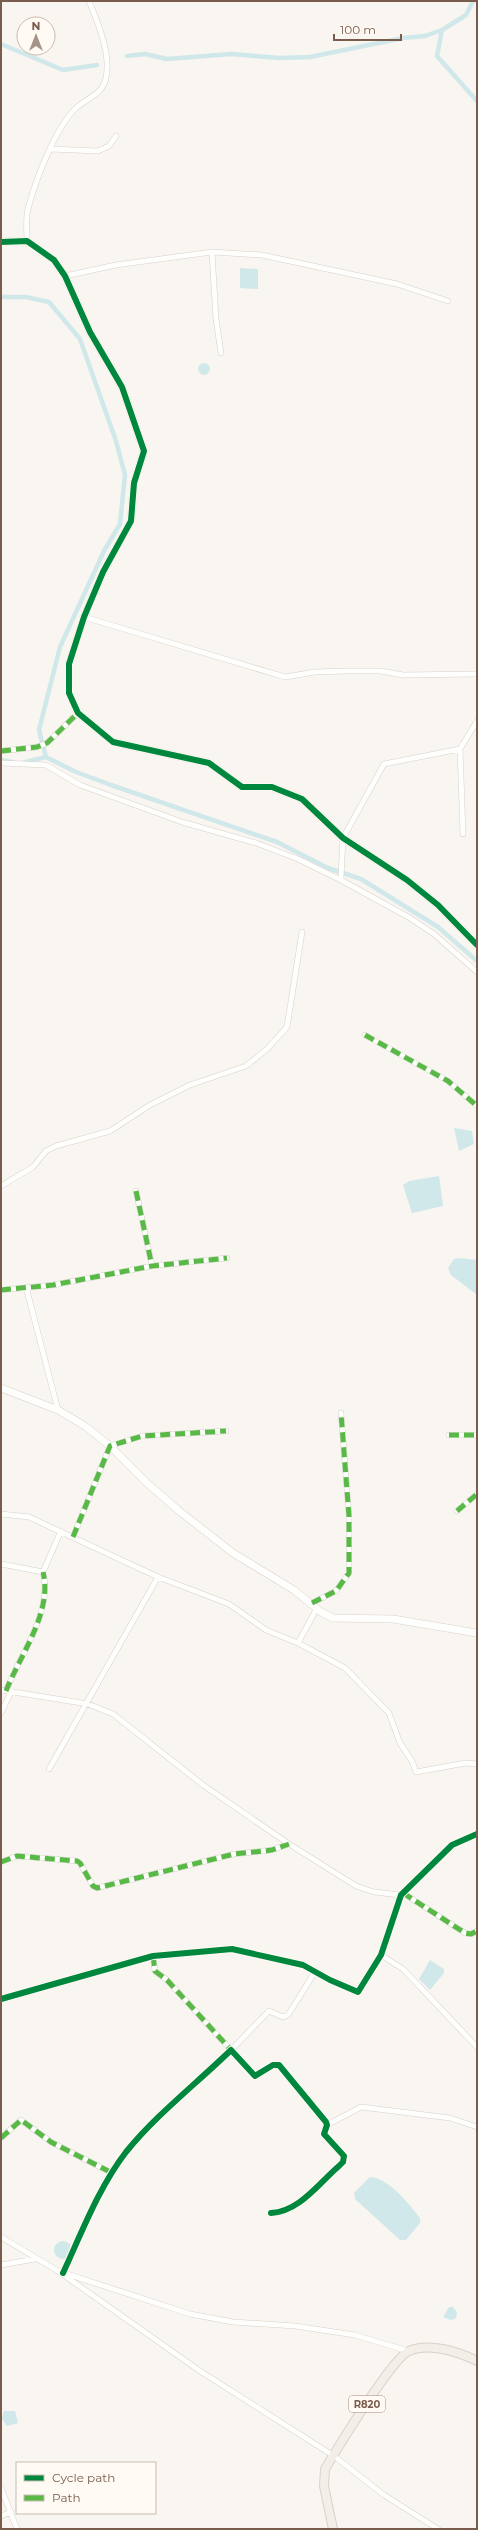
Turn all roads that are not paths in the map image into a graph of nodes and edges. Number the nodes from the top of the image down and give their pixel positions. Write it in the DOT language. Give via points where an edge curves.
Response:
graph roads {
  1 [pos="89,1"];
  2 [pos="116,136"];
  3 [pos="51,149"];
  4 [pos="27,241"];
  5 [pos="1,242"];
  6 [pos="212,252"];
  7 [pos="65,276"];
  8 [pos="448,301"];
  9 [pos="221,353"];
  10 [pos="84,617"];
  11 [pos="477,674"];
  12 [pos="78,713"];
  13 [pos="477,721"];
  14 [pos="460,749"];
  15 [pos="1,751"];
  16 [pos="1,763"];
  17 [pos="463,834"];
  18 [pos="343,838"];
  19 [pos="341,879"];
  20 [pos="302,932"];
  21 [pos="477,945"];
  22 [pos="477,972"];
  23 [pos="365,1035"];
  24 [pos="477,1106"];
  25 [pos="1,1186"];
  26 [pos="136,1191"];
  27 [pos="227,1258"];
  28 [pos="152,1266"];
  29 [pos="26,1287"];
  30 [pos="1,1290"];
  31 [pos="1,1388"];
  32 [pos="58,1410"];
  33 [pos="341,1413"];
  34 [pos="226,1431"];
  35 [pos="449,1435"];
  36 [pos="477,1435"];
  37 [pos="110,1446"];
  38 [pos="477,1494"];
  39 [pos="457,1511"];
  40 [pos="1,1514"];
  41 [pos="60,1533"];
  42 [pos="72,1537"];
  43 [pos="1,1564"];
  44 [pos="43,1572"];
  45 [pos="158,1577"];
  46 [pos="314,1605"];
  47 [pos="477,1633"];
  48 [pos="298,1642"];
  49 [pos="3,1691"];
  50 [pos="12,1692"];
  51 [pos="88,1704"];
  52 [pos="1,1713"];
  53 [pos="477,1764"];
  54 [pos="49,1769"];
  55 [pos="477,1834"];
  56 [pos="289,1844"];
  57 [pos="1,1862"];
  58 [pos="402,1894"];
  59 [pos="477,1931"];
  60 [pos="381,1955"];
  61 [pos="153,1956"];
  62 [pos="315,1972"];
  63 [pos="1,1999"];
  64 [pos="477,2047"];
  65 [pos="231,2050"];
  66 [pos="327,2125"];
  67 [pos="477,2127"];
  68 [pos="1,2138"];
  69 [pos="112,2173"];
  70 [pos="271,2213"];
  71 [pos="1,2237"];
  72 [pos="35,2259"];
  73 [pos="1,2264"];
  74 [pos="60,2272"];
  75 [pos="408,2351"];
  76 [pos="477,2361"];
  77 [pos="334,2456"];
  78 [pos="1,2488"];
  79 [pos="11,2512"];
  80 [pos="1,2516"];
  81 [pos="17,2529"];
  82 [pos="333,2529"];
  83 [pos="438,2529"];
  1 -- 3 [label="street" via="101,31 106,78 99,93 76,108 63,123"];
  2 -- 3 [label="street" via="109,146 98,151"];
  3 -- 4 [label="street" via="28,205"];
  4 -- 5 [label="street"];
  4 -- 7 [label="street" via="54,260"];
  6 -- 7 [label="street" via="116,265"];
  6 -- 8 [label="street" via="262,255 397,284"];
  6 -- 9 [label="street"];
  7 -- 10 [label="street" via="90,332 122,387 144,451 134,483 131,521 103,572"];
  10 -- 11 [label="street" via="285,677 315,672 346,671 381,671 403,675"];
  10 -- 12 [label="street" via="68,669 69,693"];
  12 -- 15 [label="street" via="47,743 37,747"];
  12 -- 18 [label="street" via="113,742 209,763 242,787 272,787 302,799"];
  13 -- 14 [label="street"];
  14 -- 17 [label="street"];
  14 -- 18 [label="street" via="384,764"];
  16 -- 19 [label="street" via="46,765 80,785 182,822 256,843 309,863"];
  18 -- 19 [label="street"];
  18 -- 21 [label="street" via="407,880 438,905"];
  19 -- 22 [label="street" via="434,934"];
  20 -- 25 [label="street" via="287,1027 267,1049 246,1066 190,1085 150,1105 110,1132 46,1151 33,1167"];
  23 -- 24 [label="street" via="448,1081"];
  26 -- 28 [label="street"];
  27 -- 28 [label="street"];
  28 -- 29 [label="street" via="53,1285"];
  29 -- 30 [label="street"];
  29 -- 32 [label="street"];
  31 -- 32 [label="main road"];
  32 -- 37 [label="main road" via="85,1426"];
  33 -- 46 [label="street" via="349,1573 336,1592"];
  34 -- 37 [label="street" via="142,1436"];
  35 -- 36 [label="street"];
  37 -- 42 [label="street"];
  37 -- 46 [label="main road" via="147,1484 233,1553"];
  38 -- 39 [label="street"];
  40 -- 41 [label="street" via="29,1517"];
  41 -- 42 [label="street"];
  41 -- 44 [label="street"];
  42 -- 45 [label="street"];
  43 -- 44 [label="street"];
  44 -- 49 [label="street" via="46,1591 44,1602 31,1636"];
  45 -- 48 [label="street" via="229,1604 266,1630"];
  45 -- 51 [label="street"];
  46 -- 47 [label="main road" via="333,1618 393,1618"];
  46 -- 48 [label="street"];
  48 -- 53 [label="street" via="345,1668 389,1712 400,1743 416,1772 466,1763"];
  49 -- 50 [label="street"];
  50 -- 51 [label="street"];
  50 -- 52 [label="street"];
  51 -- 54 [label="street"];
  51 -- 56 [label="street" via="113,1714 203,1786"];
  55 -- 58 [label="street" via="452,1845"];
  56 -- 57 [label="street" via="272,1850 234,1854 97,1888 93,1886 77,1861 17,1856"];
  56 -- 58 [label="street" via="356,1886 374,1892"];
  58 -- 59 [label="street" via="464,1933 471,1934"];
  58 -- 60 [label="street"];
  60 -- 62 [label="street" via="358,1992"];
  60 -- 64 [label="street" via="403,1969"];
  61 -- 62 [label="street" via="232,1949 298,1964"];
  61 -- 63 [label="street"];
  61 -- 65 [label="street" via="155,1971 167,1980"];
  62 -- 65 [label="street" via="288,2015 283,2017 269,2011"];
  65 -- 66 [label="street" via="255,2076 279,2065"];
  65 -- 69 [label="street" via="147,2127"];
  66 -- 67 [label="street" via="360,2107 450,2118"];
  66 -- 70 [label="street" via="324,2134 344,2156 343,2162 290,2209"];
  68 -- 69 [label="street" via="21,2120 51,2142"];
  69 -- 74 [label="street"];
  71 -- 72 [label="street"];
  72 -- 73 [label="street"];
  72 -- 74 [label="street"];
  74 -- 75 [label="street" via="190,2314 233,2322 295,2326 355,2335"];
  74 -- 77 [label="street" via="200,2371"];
  75 -- 76 [label="main road" via="437,2348"];
  75 -- 77 [label="main road, R820" via="382,2380"];
  77 -- 82 [label="main road, R820" via="324,2477"];
  77 -- 83 [label="street" via="384,2495"];
  78 -- 79 [label="street"];
  79 -- 80 [label="street"];
  79 -- 81 [label="street"];
}
